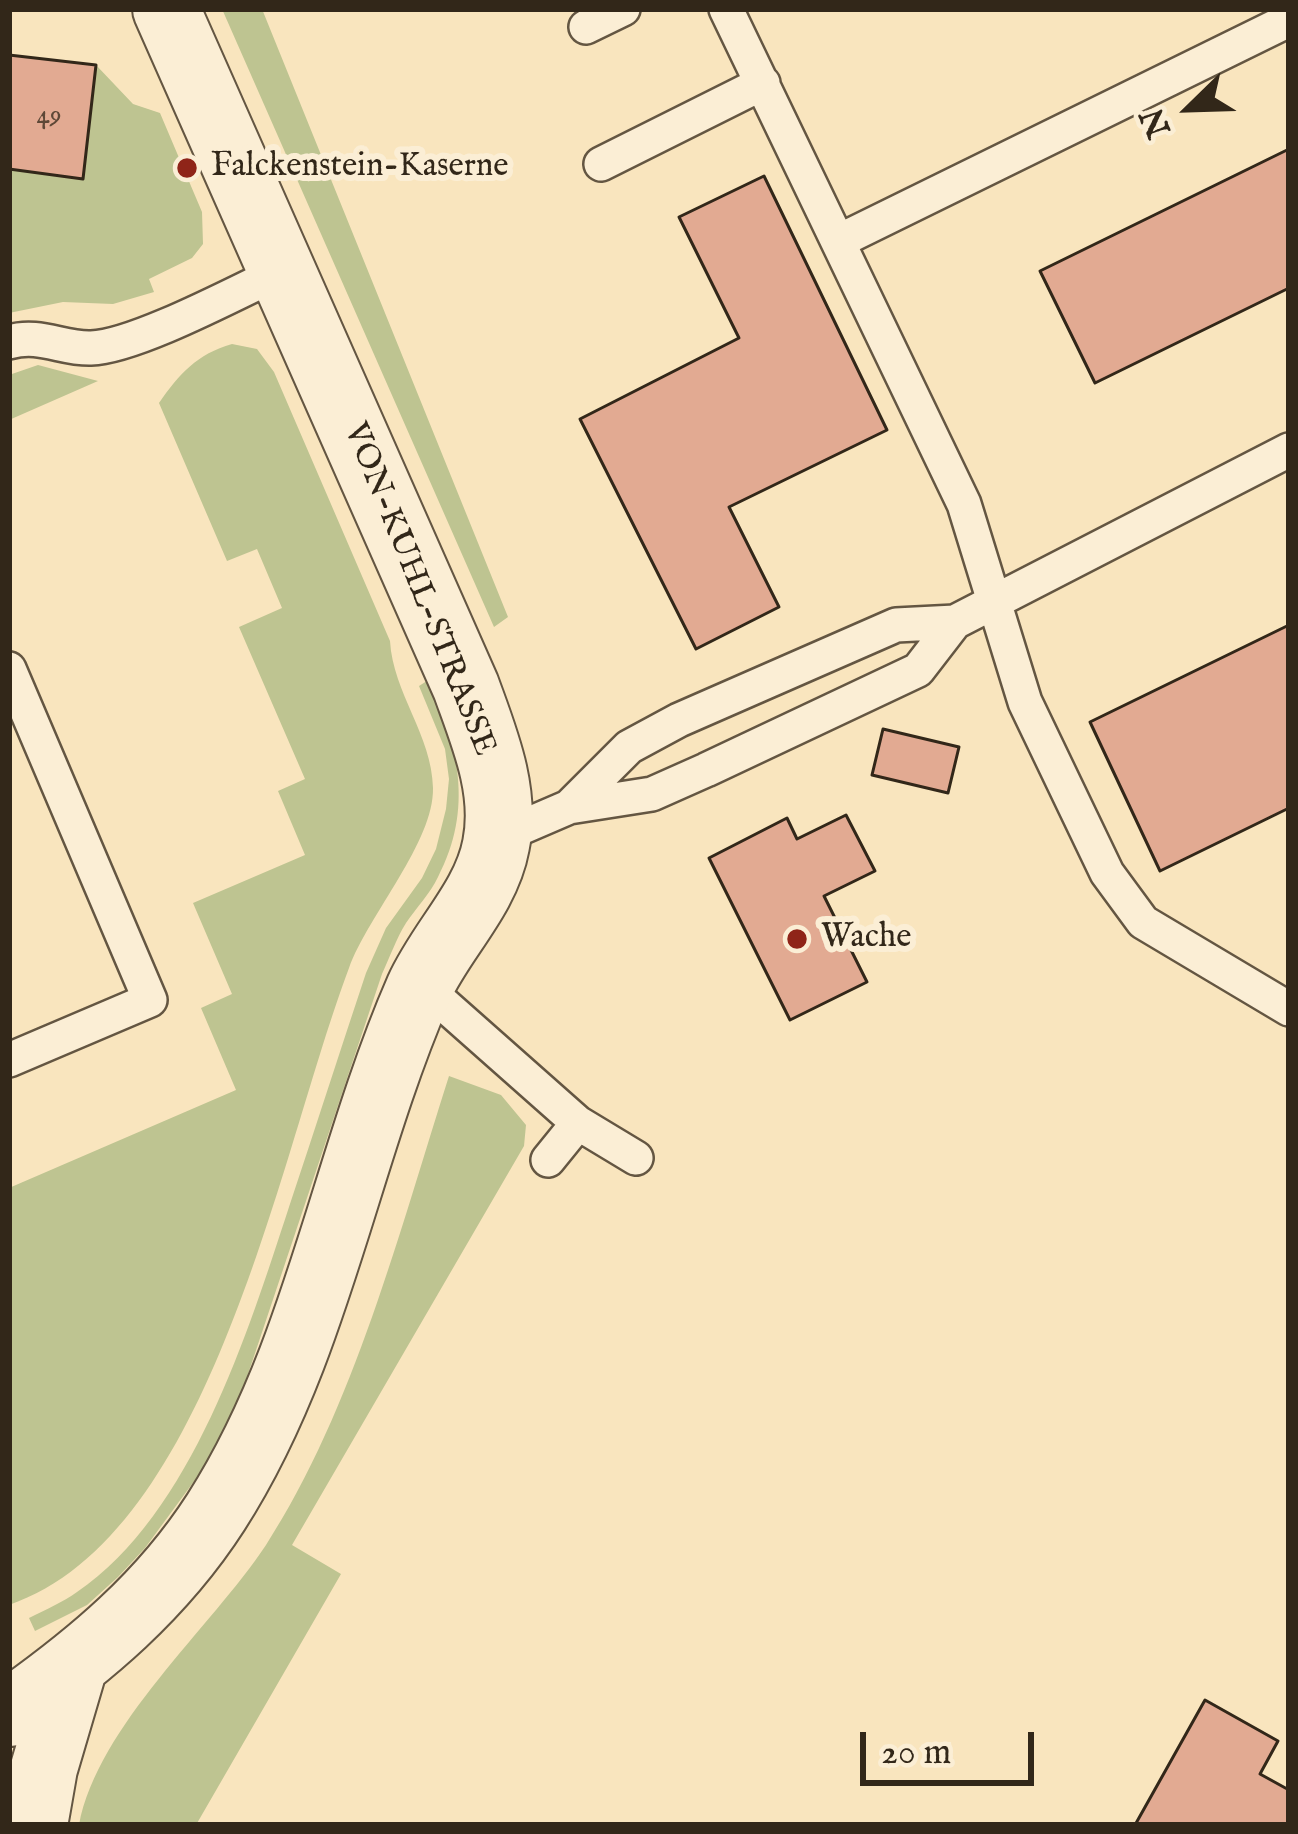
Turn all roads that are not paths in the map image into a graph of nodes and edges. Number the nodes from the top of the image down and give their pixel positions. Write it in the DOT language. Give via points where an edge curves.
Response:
graph roads {
  1 [pos="166,9"];
  2 [pos="623,9"];
  3 [pos="726,9"];
  4 [pos="1289,20"];
  5 [pos="586,28"];
  6 [pos="763,83"];
  7 [pos="601,164"];
  8 [pos="839,241"];
  9 [pos="282,271"];
  10 [pos="9,342"];
  11 [pos="1289,450"];
  12 [pos="993,601"];
  13 [pos="955,622"];
  14 [pos="9,669"];
  15 [pos="568,807"];
  16 [pos="497,838"];
  17 [pos="421,984"];
  18 [pos="1289,1009"];
  19 [pos="9,1060"];
  20 [pos="578,1123"];
  21 [pos="636,1158"];
  22 [pos="548,1160"];
  23 [pos="74,1666"];
  24 [pos="9,1713"];
  25 [pos="34,1825"];
  1 -- 9 [label="street, VON-KUHL-STRASSE"];
  2 -- 5 [label="lane"];
  3 -- 6 [label="lane"];
  4 -- 8 [label="lane"];
  6 -- 7 [label="lane"];
  6 -- 8 [label="lane"];
  8 -- 12 [label="lane" via="964,504"];
  9 -- 10 [label="lane" via="125,340 91,348 36,337"];
  9 -- 16 [label="street, VON-KUHL-STRASSE" via="466,687 500,806"];
  11 -- 12 [label="lane"];
  12 -- 13 [label="lane"];
  12 -- 18 [label="lane" via="1025,702 1107,873 1143,922"];
  13 -- 15 [label="lane" via="896,625 679,721 629,747"];
  13 -- 15 [label="lane" via="918,670 652,794"];
  14 -- 19 [label="lane" via="150,1000"];
  15 -- 16 [label="lane"];
  16 -- 17 [label="street, VON-KUHL-STRASSE" via="478,892"];
  17 -- 20 [label="lane"];
  17 -- 23 [label="street, VON-KUHL-STRASSE" via="252,1453 159,1589"];
  20 -- 21 [label="lane"];
  20 -- 22 [label="lane"];
  23 -- 24 [label="street, VON-KUHL-STRASSE"];
  23 -- 25 [label="street"];
}
